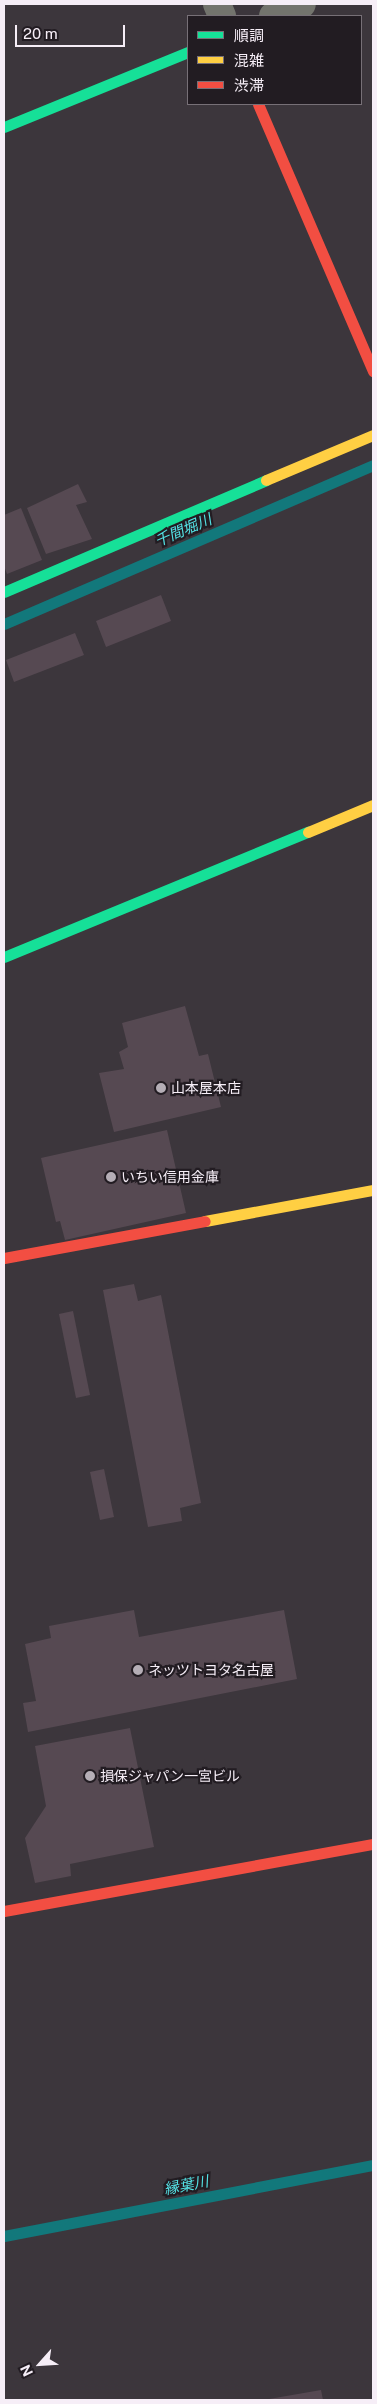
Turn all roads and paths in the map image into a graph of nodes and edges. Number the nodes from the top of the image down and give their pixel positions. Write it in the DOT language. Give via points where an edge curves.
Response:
graph roads {
  1 [pos="302,4"];
  2 [pos="275,15"];
  3 [pos="187,52"];
  4 [pos="258,105"];
  5 [pos="4,127"];
  6 [pos="373,371"];
  7 [pos="373,435"];
  8 [pos="4,592"];
  9 [pos="373,805"];
  10 [pos="4,957"];
  11 [pos="373,1190"];
  12 [pos="4,1258"];
  13 [pos="373,1844"];
  14 [pos="4,1911"];
  1 -- 2 [label="street"];
  3 -- 5 [label="street"];
  4 -- 6 [label="street"];
  7 -- 8 [label="street"];
  9 -- 10 [label="street"];
  11 -- 12 [label="street"];
  13 -- 14 [label="street"];
}
